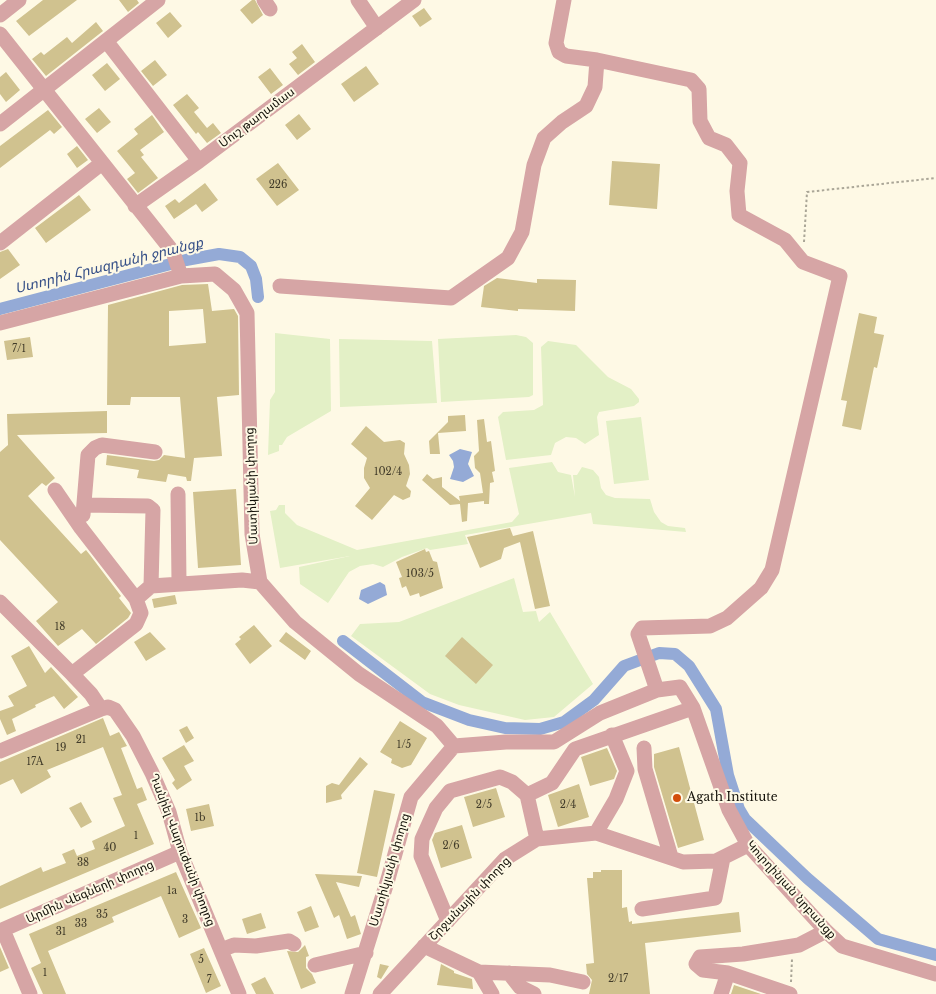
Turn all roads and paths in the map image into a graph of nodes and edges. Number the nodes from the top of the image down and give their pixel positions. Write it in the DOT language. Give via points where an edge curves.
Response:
graph roads {
  1 [pos="20,0"];
  2 [pos="158,0"];
  3 [pos="358,0"];
  4 [pos="414,0"];
  5 [pos="564,0"];
  6 [pos="0,15"];
  7 [pos="377,28"];
  8 [pos="0,34"];
  9 [pos="107,42"];
  10 [pos="597,60"];
  11 [pos="44,91"];
  12 [pos="0,124"];
  13 [pos="199,161"];
  14 [pos="102,163"];
  15 [pos="936,178"];
  16 [pos="136,206"];
  17 [pos="0,242"];
  18 [pos="803,262"];
  19 [pos="181,276"];
  20 [pos="280,286"];
  21 [pos="0,322"];
  22 [pos="155,452"];
  23 [pos="56,490"];
  24 [pos="178,494"];
  25 [pos="84,505"];
  26 [pos="81,528"];
  27 [pos="260,582"];
  28 [pos="179,583"];
  29 [pos="151,586"];
  30 [pos="136,599"];
  31 [pos="0,602"];
  32 [pos="72,674"];
  33 [pos="657,690"];
  34 [pos="693,708"];
  35 [pos="108,710"];
  36 [pos="612,735"];
  37 [pos="454,746"];
  38 [pos="644,748"];
  39 [pos="0,751"];
  40 [pos="527,795"];
  41 [pos="596,833"];
  42 [pos="537,839"];
  43 [pos="748,846"];
  44 [pos="180,852"];
  45 [pos="671,857"];
  46 [pos="723,858"];
  47 [pos="642,909"];
  48 [pos="448,921"];
  49 [pos="1,930"];
  50 [pos="826,931"];
  51 [pos="294,944"];
  52 [pos="424,946"];
  53 [pos="792,946"];
  54 [pos="221,950"];
  55 [pos="366,953"];
  56 [pos="315,965"];
  57 [pos="479,972"];
  58 [pos="508,973"];
  59 [pos="728,973"];
  60 [pos="936,974"];
  61 [pos="583,982"];
  62 [pos="791,989"];
  63 [pos="30,994"];
  64 [pos="239,994"];
  65 [pos="352,994"];
  66 [pos="380,994"];
  67 [pos="492,994"];
  68 [pos="534,994"];
  69 [pos="721,994"];
  1 -- 6 [label="street"];
  2 -- 9 [label="street"];
  3 -- 7 [label="street"];
  4 -- 7 [label="street, Մուշ թաղամաս"];
  5 -- 10 [label="street" via="556,43 559,52"];
  7 -- 13 [label="street, Մուշ թաղամաս"];
  8 -- 11 [label="street"];
  9 -- 11 [label="street"];
  9 -- 13 [label="street"];
  10 -- 18 [label="street" via="691,80 699,89 700,121 709,138 726,145 740,163 739,215 785,240"];
  10 -- 20 [label="street" via="595,87 586,106 544,138 534,164 522,232 508,258 451,298"];
  11 -- 12 [label="street"];
  11 -- 14 [label="street"];
  13 -- 16 [label="street, Մուշ թաղամաս"];
  14 -- 16 [label="street"];
  14 -- 17 [label="street"];
  15 -- 18 [label="path" via="807,192"];
  16 -- 19 [label="street" via="173,252"];
  18 -- 33 [label="street" via="840,276 772,570 761,588 727,618 710,626 642,628 638,634"];
  19 -- 21 [label="street, Մատիկյանի փողոց"];
  19 -- 27 [label="street, Մատիկյանի փողոց" via="215,274 234,290 247,313 252,534"];
  22 -- 25 [label="street" via="102,445 95,448 88,455"];
  23 -- 26 [label="street"];
  24 -- 28 [label="street"];
  25 -- 26 [label="street"];
  25 -- 29 [label="street" via="148,506 152,510"];
  26 -- 30 [label="street"];
  27 -- 28 [label="street"];
  27 -- 37 [label="street" via="295,622 359,674 437,726"];
  28 -- 29 [label="street"];
  29 -- 30 [label="street"];
  30 -- 32 [label="street" via="141,613 136,624"];
  31 -- 32 [label="street, Դանիել Վարուժանի փողոց"];
  32 -- 35 [label="street, Դանիել Վարուժանի փողոց"];
  33 -- 34 [label="street, Կուրղինյան նրբանցք" via="680,687"];
  33 -- 37 [label="street, Կուրղինյան նրբանցք" via="600,713 554,742"];
  34 -- 36 [label="street"];
  34 -- 43 [label="street, Կուրղինյան նրբանցք" via="729,810"];
  35 -- 39 [label="street"];
  35 -- 44 [label="street, Դանիել Վարուժանի փողոց" via="133,736 152,772 169,812"];
  36 -- 40 [label="street" via="574,749 552,783"];
  36 -- 41 [label="street" via="627,771 616,799"];
  37 -- 55 [label="street, Մատիկյանի փողոց" via="411,797"];
  38 -- 45 [label="street" via="645,769"];
  40 -- 42 [label="street"];
  40 -- 48 [label="street" via="500,777 450,791 436,808 422,839 422,856"];
  41 -- 42 [label="street, Շրջանային փողոց"];
  41 -- 45 [label="street, Շրջանային փողոց"];
  42 -- 48 [label="street, Շրջանային փողոց" via="505,859"];
  43 -- 46 [label="street, Շրջանային փողոց"];
  43 -- 50 [label="street, Կուրղինյան նրբանցք"];
  44 -- 49 [label="street, Արմին Վեգների փողոց"];
  44 -- 54 [label="street, Դանիել Վարուժանի փողոց"];
  45 -- 46 [label="street, Շրջանային փողոց" via="683,862"];
  46 -- 47 [label="street" via="715,898"];
  48 -- 52 [label="street, Շրջանային փողոց"];
  49 -- 63 [label="street"];
  50 -- 53 [label="street"];
  50 -- 60 [label="street, Կուրղինյան նրբանցք" via="842,946"];
  51 -- 54 [label="street" via="289,941 256,946 234,945"];
  52 -- 57 [label="street"];
  52 -- 66 [label="street, Շրջանային փողոց"];
  53 -- 59 [label="street" via="700,957 696,964 703,970"];
  53 -- 62 [label="path"];
  54 -- 64 [label="street, Դանիել Վարուժանի փողոց"];
  55 -- 56 [label="street"];
  55 -- 65 [label="street, Մատիկյանի փողոց"];
  57 -- 58 [label="street"];
  57 -- 67 [label="street"];
  58 -- 61 [label="street" via="550,974"];
  58 -- 68 [label="street" via="520,987"];
  59 -- 62 [label="street"];
  59 -- 69 [label="street"];
}
